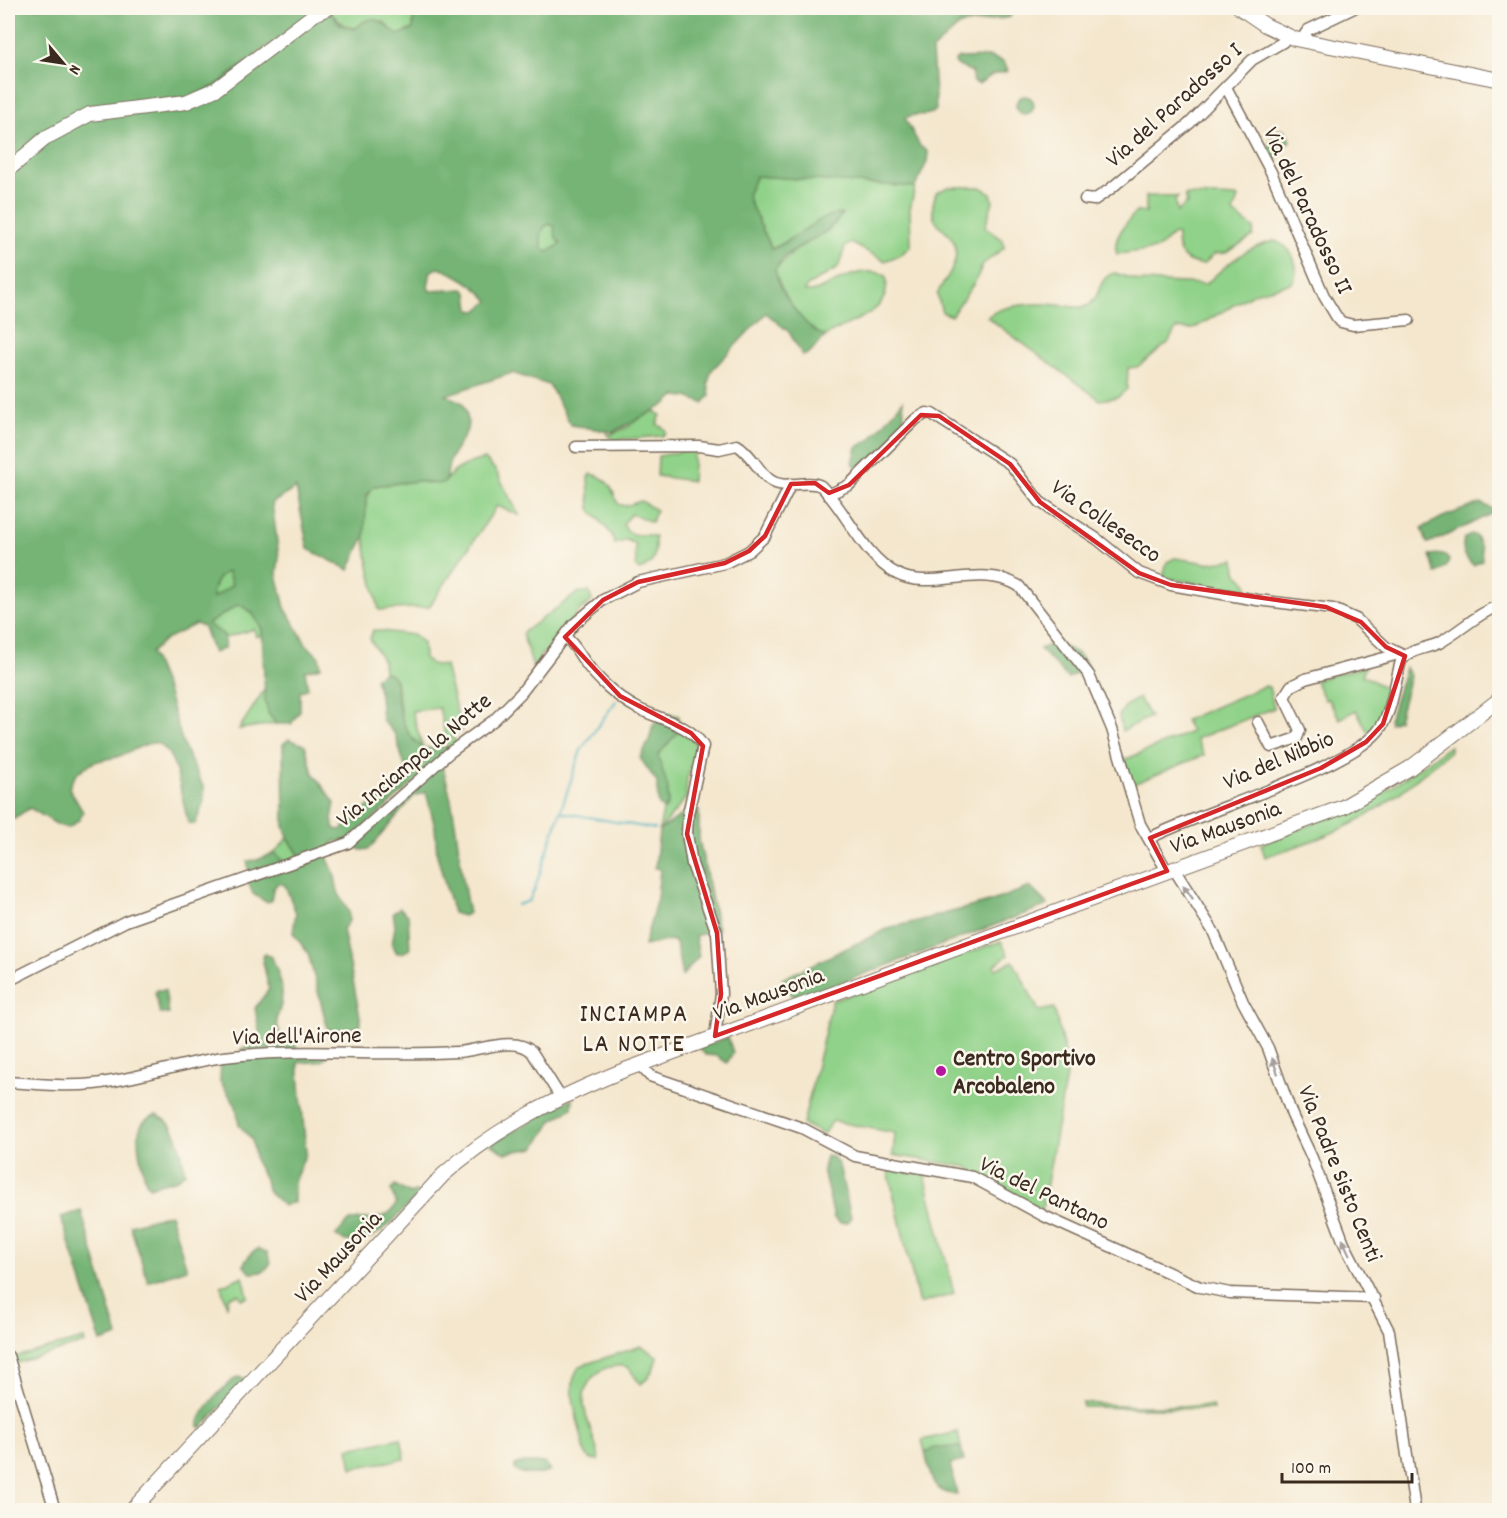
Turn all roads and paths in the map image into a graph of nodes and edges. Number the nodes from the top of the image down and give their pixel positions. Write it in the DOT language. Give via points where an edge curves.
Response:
graph roads {
  1 [pos="328,8"];
  2 [pos="1240,8"];
  3 [pos="1354,8"];
  4 [pos="1294,38"];
  5 [pos="1500,80"];
  6 [pos="1226,87"];
  7 [pos="8,170"];
  8 [pos="1085,199"];
  9 [pos="1409,320"];
  10 [pos="576,447"];
  11 [pos="791,484"];
  12 [pos="828,495"];
  13 [pos="1500,605"];
  14 [pos="565,637"];
  15 [pos="1402,655"];
  16 [pos="1500,699"];
  17 [pos="1258,722"];
  18 [pos="1150,838"];
  19 [pos="1170,870"];
  20 [pos="8,981"];
  21 [pos="715,1036"];
  22 [pos="639,1064"];
  23 [pos="8,1082"];
  24 [pos="561,1098"];
  25 [pos="1374,1298"];
  26 [pos="8,1356"];
  27 [pos="55,1510"];
  28 [pos="132,1510"];
  29 [pos="1415,1510"];
  1 -- 7 [label="main road" via="216,88 186,102 90,114 47,137"];
  2 -- 4 [label="main road"];
  3 -- 4 [label="street, Via del Paradosso I"];
  4 -- 5 [label="main road"];
  4 -- 6 [label="street, Via del Paradosso I" via="1252,60"];
  6 -- 8 [label="street, Via del Paradosso I" via="1190,123 1115,184 1097,198"];
  6 -- 9 [label="street, Via del Paradosso II" via="1271,172 1324,296 1341,322 1353,325"];
  10 -- 11 [label="street" via="719,449 737,445 770,480"];
  11 -- 12 [label="street" via="815,483"];
  11 -- 14 [label="street, Via Inciampa la Notte" via="765,536 748,551 725,563 638,582 603,600 574,624"];
  12 -- 15 [label="street, Via Collesecco" via="849,485 916,419 933,414 1002,459 1040,502 1097,539 1139,573 1171,585 1333,609 1361,622 1382,644"];
  12 -- 18 [label="street, Via Padre Sisto Centi" via="857,536 896,573 915,579 978,576 1022,589 1089,675 1112,729 1140,824"];
  13 -- 15 [label="street" via="1476,615 1440,642"];
  14 -- 20 [label="street, Via Inciampa la Notte" via="494,720 440,761 348,843 126,921"];
  14 -- 21 [label="street" via="598,677 620,696 691,733 703,746 686,827 690,857 717,933 722,990"];
  15 -- 17 [label="street" via="1291,686 1284,697 1300,730 1297,738 1270,747"];
  15 -- 18 [label="street, Via del Nibbio" via="1383,724 1366,742 1321,768 1176,824"];
  16 -- 19 [label="main road, Via Mausonia" via="1410,768 1355,801"];
  18 -- 19 [label="street, Via Padre Sisto Centi"];
  19 -- 21 [label="main road, Via Mausonia"];
  25 -- 19 [label="street, Via Padre Sisto Centi, one-way" via="1348,1251 1272,1057 1243,1002 1219,942"];
  21 -- 22 [label="main road, Via Mausonia"];
  22 -- 24 [label="main road, Via Mausonia"];
  22 -- 25 [label="street, Via del Pantano" via="650,1076 802,1128 855,1156 972,1177 1044,1216 1200,1287 1230,1293"];
  23 -- 24 [label="street, Via dell'Airone" via="95,1084 192,1063 267,1054 459,1052 516,1044 532,1052"];
  24 -- 28 [label="main road, Via Mausonia" via="496,1134 443,1175"];
  25 -- 29 [label="street, Via Padre Sisto Centi" via="1392,1343"];
  26 -- 27 [label="street"];
}
